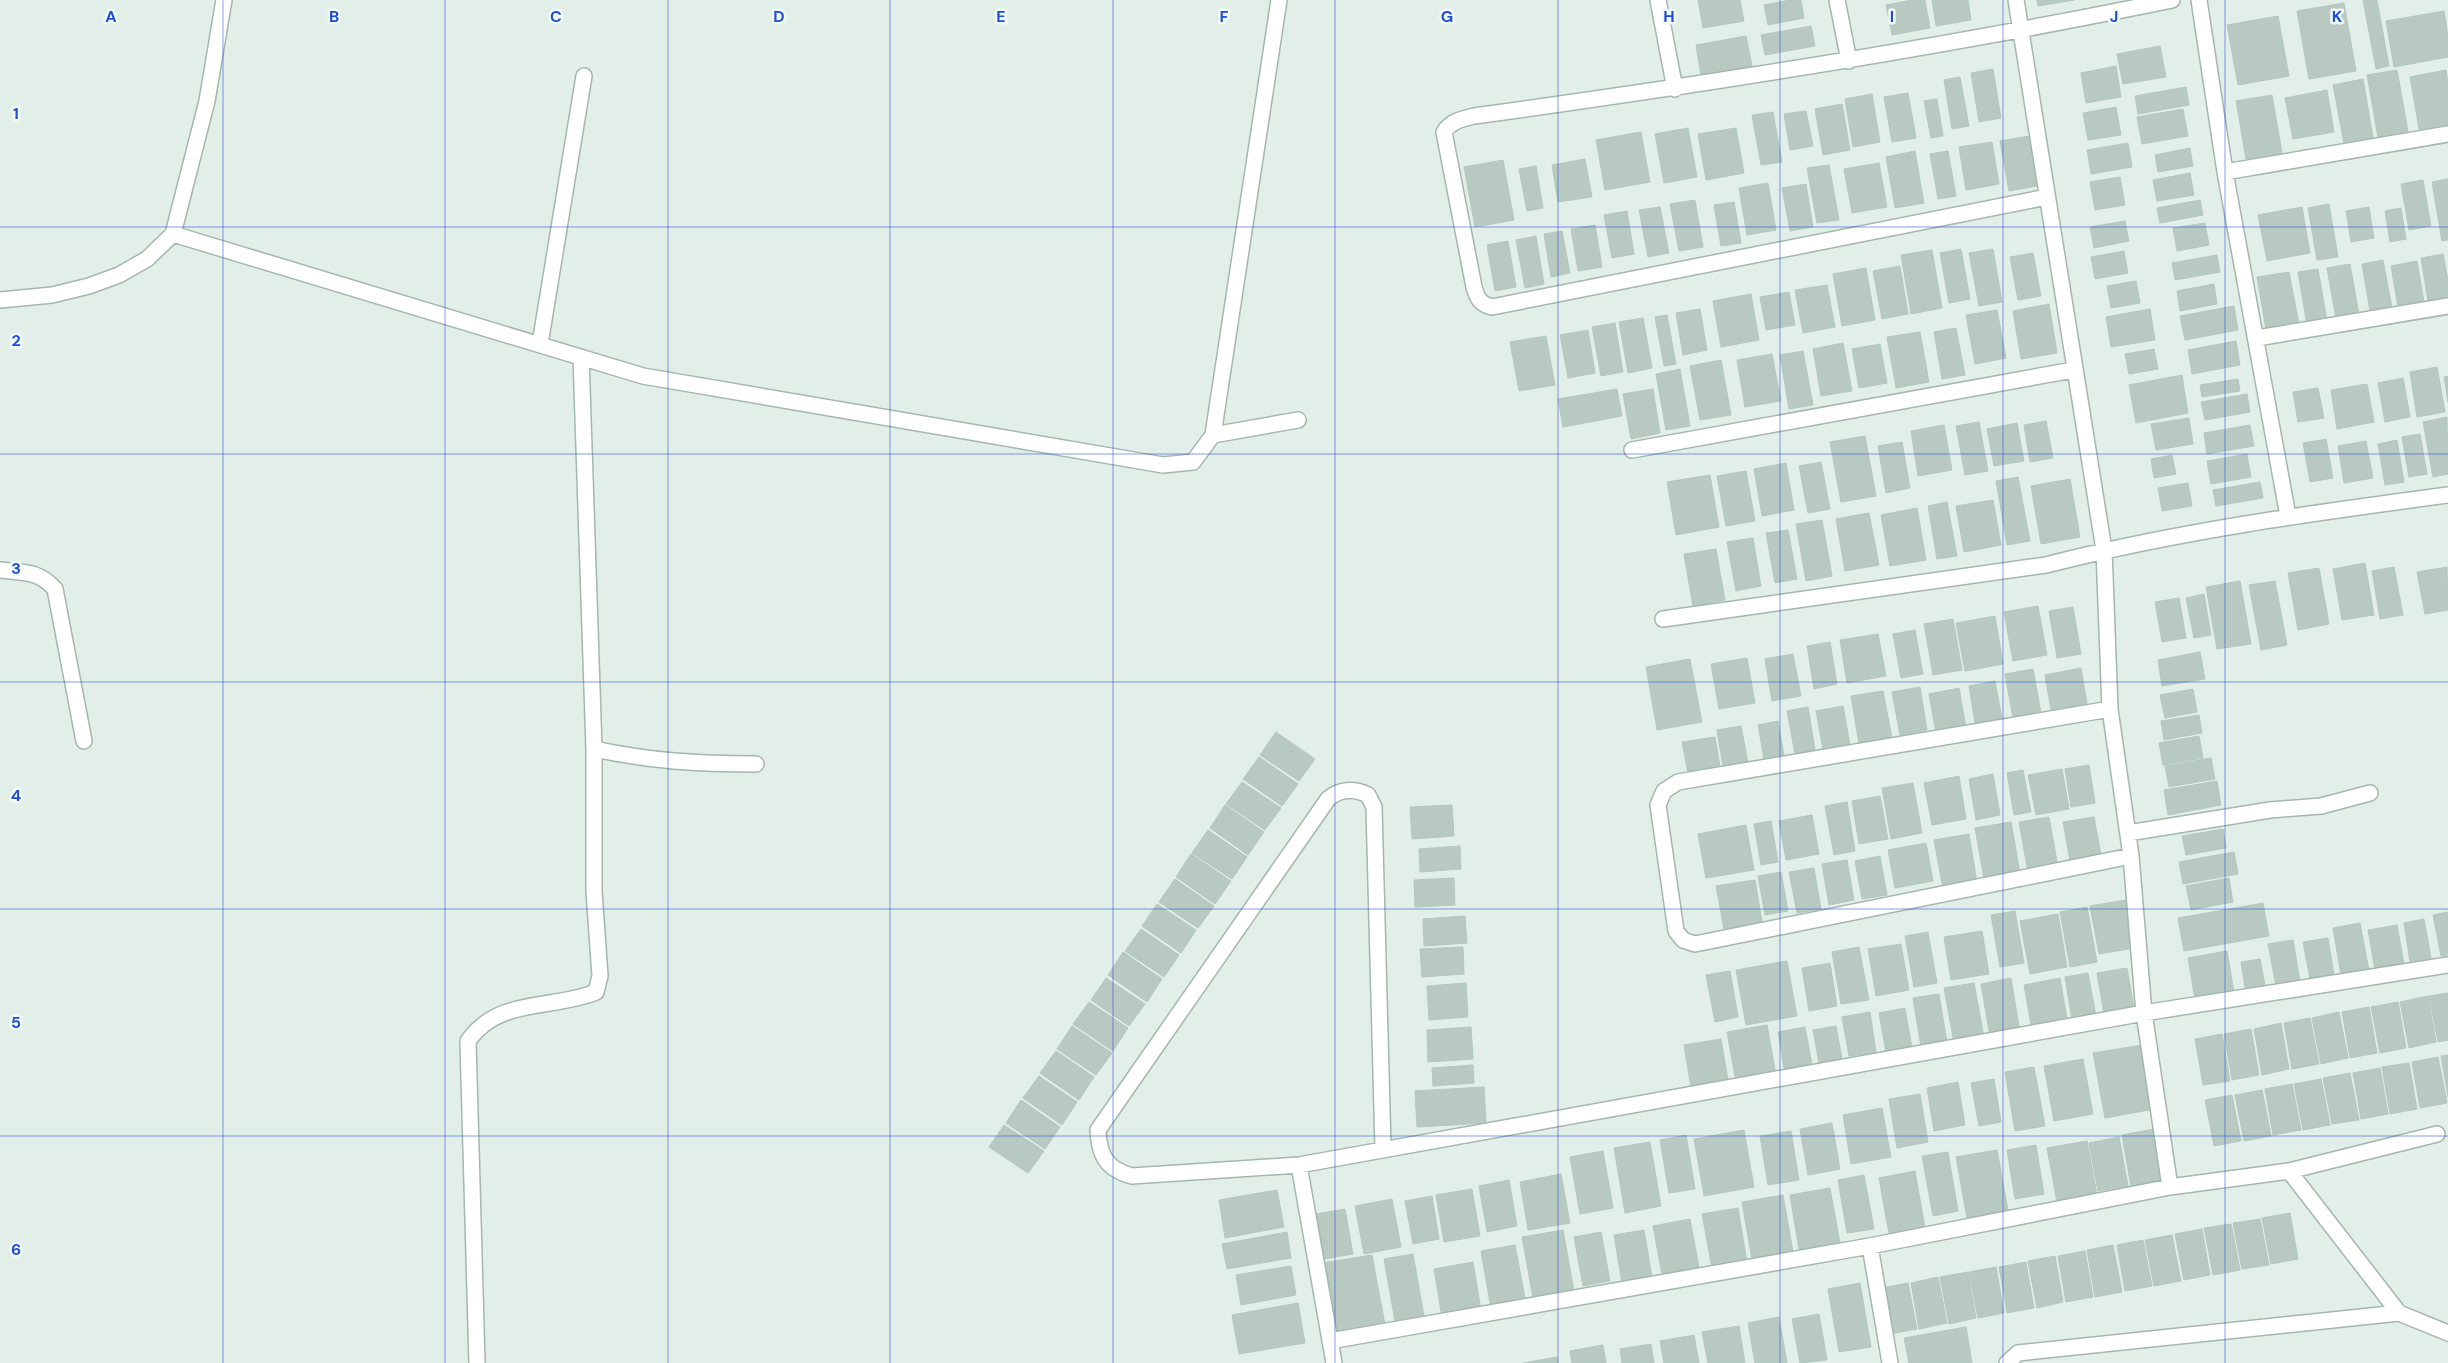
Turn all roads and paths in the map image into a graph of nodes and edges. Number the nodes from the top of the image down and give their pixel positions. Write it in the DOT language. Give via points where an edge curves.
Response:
graph roads {
  1 [pos="224,0"];
  2 [pos="1279,0"];
  3 [pos="1658,0"];
  4 [pos="1838,0"];
  5 [pos="2016,0"];
  6 [pos="2172,0"];
  7 [pos="2199,0"];
  8 [pos="2022,31"];
  9 [pos="1849,61"];
  10 [pos="584,76"];
  11 [pos="1675,89"];
  12 [pos="2448,134"];
  13 [pos="2225,172"];
  14 [pos="2047,197"];
  15 [pos="173,234"];
  16 [pos="0,300"];
  17 [pos="2448,306"];
  18 [pos="2257,338"];
  19 [pos="540,344"];
  20 [pos="581,357"];
  21 [pos="2073,370"];
  22 [pos="1298,420"];
  23 [pos="1213,436"];
  24 [pos="1632,450"];
  25 [pos="2448,494"];
  26 [pos="2288,516"];
  27 [pos="2104,550"];
  28 [pos="0,570"];
  29 [pos="1663,619"];
  30 [pos="2110,709"];
  31 [pos="84,741"];
  32 [pos="594,749"];
  33 [pos="756,764"];
  34 [pos="2370,793"];
  35 [pos="2128,833"];
  36 [pos="2131,856"];
  37 [pos="2448,966"];
  38 [pos="2144,1013"];
  39 [pos="2437,1134"];
  40 [pos="1383,1148"];
  41 [pos="1299,1165"];
  42 [pos="2289,1171"];
  43 [pos="2170,1187"];
  44 [pos="1870,1246"];
  45 [pos="2399,1314"];
  46 [pos="2448,1333"];
  47 [pos="1330,1341"];
  48 [pos="477,1363"];
  49 [pos="1334,1363"];
  50 [pos="1890,1363"];
  51 [pos="2007,1363"];
  1 -- 15 [label="street" via="208,101"];
  2 -- 23 [label="street"];
  3 -- 11 [label="street"];
  4 -- 9 [label="street"];
  5 -- 8 [label="street"];
  6 -- 8 [label="street"];
  7 -- 13 [label="street"];
  8 -- 9 [label="street"];
  8 -- 14 [label="street"];
  9 -- 11 [label="street"];
  10 -- 19 [label="street"];
  11 -- 14 [label="street" via="1474,116 1448,125 1444,132 1474,287 1484,305 1499,307"];
  12 -- 13 [label="street"];
  13 -- 18 [label="street"];
  14 -- 21 [label="street"];
  15 -- 16 [label="street" via="146,258 119,275 52,295"];
  15 -- 19 [label="street"];
  17 -- 18 [label="street"];
  18 -- 26 [label="street"];
  19 -- 20 [label="street"];
  20 -- 23 [label="street" via="643,376 1163,465 1193,462"];
  20 -- 32 [label="street"];
  21 -- 24 [label="street"];
  21 -- 27 [label="street"];
  22 -- 23 [label="street"];
  25 -- 26 [label="street"];
  26 -- 27 [label="street"];
  27 -- 29 [label="street" via="2046,565"];
  27 -- 30 [label="street"];
  28 -- 31 [label="street" via="36,574 45,578 55,590"];
  30 -- 35 [label="street"];
  30 -- 36 [label="street" via="1678,782 1664,791 1658,806 1676,930 1683,940 1695,944"];
  32 -- 33 [label="street" via="641,759"];
  32 -- 48 [label="street" via="594,891 600,976 596,992 583,998 521,1007 490,1019 477,1028 468,1041"];
  34 -- 35 [label="street" via="2321,806 2270,810"];
  35 -- 36 [label="street"];
  36 -- 38 [label="street"];
  37 -- 38 [label="street"];
  38 -- 40 [label="street"];
  38 -- 43 [label="street"];
  39 -- 42 [label="street"];
  40 -- 41 [label="street"];
  40 -- 41 [label="street" via="1374,807 1368,795 1353,790 1334,793 1328,799 1098,1130 1098,1148 1105,1159 1119,1173 1132,1176"];
  41 -- 47 [label="street"];
  42 -- 43 [label="street"];
  42 -- 45 [label="street"];
  43 -- 44 [label="street"];
  44 -- 47 [label="street"];
  44 -- 50 [label="street"];
  45 -- 46 [label="street"];
  45 -- 51 [label="street" via="2018,1353"];
  47 -- 49 [label="street"];
}
